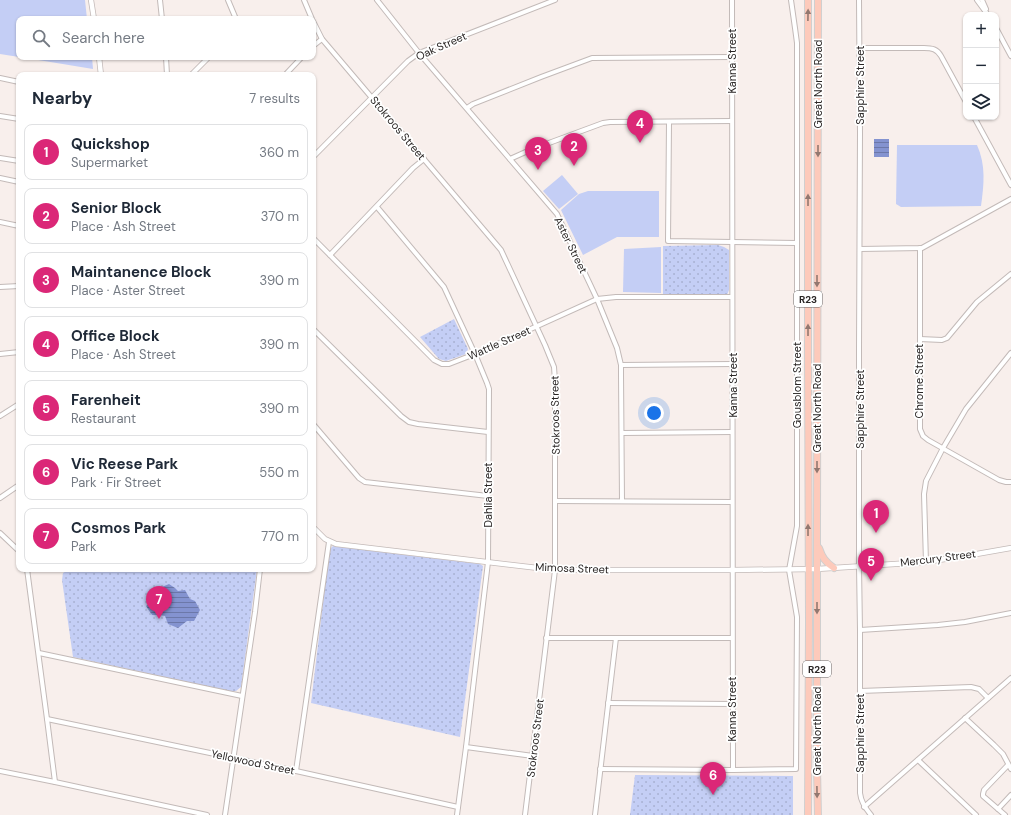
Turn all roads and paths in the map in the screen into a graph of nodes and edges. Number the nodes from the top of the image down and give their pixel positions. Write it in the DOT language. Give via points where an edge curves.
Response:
graph roads {
  1 [pos="91,0"];
  2 [pos="160,0"];
  3 [pos="228,0"];
  4 [pos="304,0"];
  5 [pos="377,0"];
  6 [pos="555,0"];
  7 [pos="732,0"];
  8 [pos="791,0"];
  9 [pos="808,0"];
  10 [pos="818,0"];
  11 [pos="860,0"];
  12 [pos="977,0"];
  13 [pos="982,0"];
  14 [pos="986,12"];
  15 [pos="987,12"];
  16 [pos="94,16"];
  17 [pos="162,16"];
  18 [pos="235,16"];
  19 [pos="311,16"];
  20 [pos="316,26"];
  21 [pos="999,34"];
  22 [pos="322,39"];
  23 [pos="316,44"];
  24 [pos="860,48"];
  25 [pos="419,53"];
  26 [pos="1011,56"];
  27 [pos="732,57"];
  28 [pos="99,60"];
  29 [pos="166,60"];
  30 [pos="206,60"];
  31 [pos="299,60"];
  32 [pos="101,72"];
  33 [pos="168,72"];
  34 [pos="194,72"];
  35 [pos="287,72"];
  36 [pos="0,78"];
  37 [pos="16,81"];
  38 [pos="963,96"];
  39 [pos="371,98"];
  40 [pos="467,108"];
  41 [pos="0,116"];
  42 [pos="16,119"];
  43 [pos="976,120"];
  44 [pos="732,121"];
  45 [pos="669,122"];
  46 [pos="316,154"];
  47 [pos="0,158"];
  48 [pos="424,159"];
  49 [pos="510,159"];
  50 [pos="16,161"];
  51 [pos="0,178"];
  52 [pos="16,181"];
  53 [pos="1011,185"];
  54 [pos="1011,199"];
  55 [pos="377,207"];
  56 [pos="0,222"];
  57 [pos="16,225"];
  58 [pos="316,241"];
  59 [pos="733,242"];
  60 [pos="796,243"];
  61 [pos="920,248"];
  62 [pos="860,249"];
  63 [pos="330,254"];
  64 [pos="1011,274"];
  65 [pos="16,286"];
  66 [pos="0,287"];
  67 [pos="732,297"];
  68 [pos="596,299"];
  69 [pos="536,326"];
  70 [pos="316,332"];
  71 [pos="920,339"];
  72 [pos="16,352"];
  73 [pos="808,353"];
  74 [pos="817,353"];
  75 [pos="1011,353"];
  76 [pos="0,354"];
  77 [pos="475,354"];
  78 [pos="733,364"];
  79 [pos="621,365"];
  80 [pos="16,406"];
  81 [pos="0,416"];
  82 [pos="316,428"];
  83 [pos="488,432"];
  84 [pos="732,432"];
  85 [pos="622,434"];
  86 [pos="943,448"];
  87 [pos="1011,482"];
  88 [pos="16,487"];
  89 [pos="488,496"];
  90 [pos="0,498"];
  91 [pos="555,501"];
  92 [pos="622,501"];
  93 [pos="732,502"];
  94 [pos="316,530"];
  95 [pos="0,533"];
  96 [pos="329,542"];
  97 [pos="817,542"];
  98 [pos="16,548"];
  99 [pos="1011,548"];
  100 [pos="488,562"];
  101 [pos="926,562"];
  102 [pos="859,566"];
  103 [pos="834,568"];
  104 [pos="809,569"];
  105 [pos="817,569"];
  106 [pos="555,570"];
  107 [pos="732,570"];
  108 [pos="789,570"];
  109 [pos="27,572"];
  110 [pos="260,572"];
  111 [pos="1011,613"];
  112 [pos="860,630"];
  113 [pos="546,638"];
  114 [pos="616,638"];
  115 [pos="732,638"];
  116 [pos="39,653"];
  117 [pos="1011,678"];
  118 [pos="860,691"];
  119 [pos="242,696"];
  120 [pos="988,698"];
  121 [pos="608,703"];
  122 [pos="733,704"];
  123 [pos="965,718"];
  124 [pos="48,719"];
  125 [pos="466,748"];
  126 [pos="533,756"];
  127 [pos="233,758"];
  128 [pos="918,760"];
  129 [pos="1010,767"];
  130 [pos="600,769"];
  131 [pos="733,770"];
  132 [pos="0,771"];
  133 [pos="296,771"];
  134 [pos="55,782"];
  135 [pos="1011,795"];
  136 [pos="458,807"];
  137 [pos="864,807"];
  138 [pos="998,809"];
  139 [pos="207,815"];
  140 [pos="225,815"];
  141 [pos="457,815"];
  142 [pos="525,815"];
  143 [pos="595,815"];
  144 [pos="808,815"];
  145 [pos="818,815"];
  146 [pos="871,815"];
  147 [pos="976,815"];
  148 [pos="1005,815"];
  1 -- 16 [label="street"];
  2 -- 17 [label="street"];
  3 -- 18 [label="street"];
  4 -- 19 [label="street, Stokroos Street"];
  5 -- 25 [label="street, Aster Street"];
  6 -- 25 [label="street, Oak Street"];
  7 -- 27 [label="street, Kanna Street"];
  8 -- 60 [label="street, Gousblom Street" via="796,34"];
  73 -- 9 [label="main road, Great North Road / R23, one-way"];
  10 -- 74 [label="main road, Great North Road / R23, one-way"];
  11 -- 24 [label="street, Sapphire Street"];
  12 -- 14 [label="street"];
  13 -- 15 [label="street"];
  20 -- 22 [label="street, Stokroos Street"];
  21 -- 26 [label="street"];
  22 -- 23 [label="street"];
  22 -- 39 [label="street, Stokroos Street"];
  24 -- 38 [label="street" via="932,48 941,56"];
  24 -- 62 [label="street, Sapphire Street"];
  25 -- 39 [label="street, Oak Street"];
  25 -- 40 [label="street, Aster Street"];
  27 -- 40 [label="street" via="592,58"];
  27 -- 44 [label="street, Kanna Street"];
  28 -- 32 [label="street"];
  29 -- 33 [label="street"];
  30 -- 34 [label="street"];
  31 -- 35 [label="street"];
  36 -- 37 [label="street"];
  39 -- 46 [label="street, Oak Street"];
  39 -- 48 [label="street, Stokroos Street"];
  40 -- 49 [label="street, Aster Street"];
  41 -- 42 [label="street"];
  43 -- 53 [label="street"];
  44 -- 45 [label="street"];
  44 -- 59 [label="street, Kanna Street"];
  45 -- 49 [label="street" via="599,124"];
  45 -- 59 [label="street" via="668,241"];
  47 -- 50 [label="street"];
  48 -- 55 [label="street"];
  48 -- 69 [label="street, Stokroos Street" via="501,250"];
  49 -- 68 [label="street, Aster Street" via="557,214"];
  51 -- 52 [label="street"];
  54 -- 61 [label="street"];
  55 -- 63 [label="street"];
  55 -- 77 [label="street, Dahlia Street" via="444,287"];
  56 -- 57 [label="street"];
  58 -- 63 [label="street, Wattle Street"];
  59 -- 60 [label="street"];
  59 -- 67 [label="street, Kanna Street"];
  60 -- 108 [label="street, Gousblom Street" via="797,526"];
  61 -- 62 [label="street"];
  61 -- 71 [label="street, Chrome Street"];
  62 -- 102 [label="street, Sapphire Street"];
  63 -- 77 [label="street, Wattle Street" via="434,360 446,365"];
  64 -- 71 [label="street" via="977,302 947,338"];
  65 -- 66 [label="street"];
  67 -- 68 [label="street, Wattle Street"];
  67 -- 78 [label="street, Kanna Street"];
  68 -- 69 [label="street, Wattle Street"];
  68 -- 79 [label="street, Aster Street" via="617,348"];
  69 -- 77 [label="street, Wattle Street"];
  69 -- 91 [label="street, Stokroos Street" via="552,362 556,381"];
  70 -- 83 [label="street" via="407,420 418,424"];
  71 -- 86 [label="street, Chrome Street" via="920,429 925,437"];
  72 -- 76 [label="street"];
  73 -- 74 [label="main road"];
  104 -- 73 [label="main road, Great North Road / R23, one-way"];
  74 -- 97 [label="main road, Great North Road / R23, one-way"];
  75 -- 86 [label="street" via="966,409"];
  77 -- 83 [label="street, Dahlia Street" via="489,390"];
  78 -- 79 [label="street"];
  78 -- 84 [label="street, Kanna Street"];
  79 -- 85 [label="street, Aster Street"];
  80 -- 81 [label="street"];
  82 -- 89 [label="street" via="365,482"];
  83 -- 89 [label="street, Dahlia Street"];
  84 -- 85 [label="street"];
  84 -- 93 [label="street, Kanna Street"];
  85 -- 92 [label="street, Aster Street"];
  86 -- 87 [label="street, Chrome Street" via="999,480"];
  86 -- 101 [label="street" via="924,487"];
  88 -- 90 [label="street"];
  89 -- 100 [label="street, Dahlia Street"];
  91 -- 92 [label="street"];
  91 -- 106 [label="street, Stokroos Street"];
  92 -- 93 [label="street"];
  93 -- 107 [label="street, Kanna Street"];
  94 -- 96 [label="street"];
  95 -- 98 [label="street"];
  96 -- 100 [label="street, Mimosa Street"];
  96 -- 133 [label="street"];
  97 -- 103 [label="main road" via="822,557"];
  97 -- 105 [label="main road, Great North Road / R23"];
  99 -- 101 [label="street, Mercury Street"];
  100 -- 106 [label="street, Mimosa Street"];
  100 -- 125 [label="street, Dahlia Street"];
  101 -- 102 [label="street, Mercury Street"];
  102 -- 103 [label="street, Mercury Street"];
  102 -- 112 [label="street, Sapphire Street"];
  103 -- 105 [label="street, Mercury Street"];
  104 -- 105 [label="street, Mimosa Street"];
  104 -- 108 [label="street, Mimosa Street"];
  104 -- 144 [label="main road, Great North Road / R23"];
  105 -- 145 [label="main road, Great North Road / R23, one-way"];
  106 -- 107 [label="street, Mimosa Street"];
  106 -- 113 [label="street, Stokroos Street"];
  107 -- 108 [label="street, Mimosa Street"];
  107 -- 115 [label="street, Kanna Street"];
  108 -- 131 [label="street, Gousblom Street" via="797,617 796,769"];
  109 -- 116 [label="street"];
  110 -- 119 [label="street"];
  111 -- 112 [label="street" via="965,622"];
  112 -- 118 [label="street, Sapphire Street"];
  113 -- 114 [label="street"];
  113 -- 126 [label="street, Stokroos Street"];
  114 -- 115 [label="street"];
  114 -- 121 [label="street"];
  115 -- 122 [label="street, Kanna Street"];
  116 -- 119 [label="street"];
  116 -- 124 [label="street"];
  117 -- 120 [label="street"];
  118 -- 120 [label="street" via="971,687 979,689"];
  118 -- 137 [label="street, Sapphire Street" via="860,793"];
  119 -- 127 [label="street"];
  120 -- 123 [label="street"];
  121 -- 122 [label="street"];
  121 -- 130 [label="street"];
  122 -- 131 [label="street, Kanna Street"];
  123 -- 128 [label="street"];
  123 -- 129 [label="street" via="1003,754"];
  124 -- 127 [label="street, Yellowood Street"];
  124 -- 134 [label="street"];
  125 -- 126 [label="street"];
  125 -- 136 [label="street, Dahlia Street"];
  126 -- 142 [label="street, Stokroos Street"];
  127 -- 133 [label="street, Yellowood Street"];
  127 -- 140 [label="street"];
  128 -- 137 [label="street"];
  128 -- 147 [label="street"];
  129 -- 138 [label="street" via="983,792 983,796"];
  130 -- 131 [label="street"];
  130 -- 143 [label="street"];
  132 -- 134 [label="street"];
  133 -- 136 [label="street, Yellowood Street"];
  134 -- 139 [label="street"];
  135 -- 138 [label="street"];
  136 -- 141 [label="street, Dahlia Street"];
  137 -- 146 [label="street, Sapphire Street"];
  138 -- 148 [label="street"];
}
